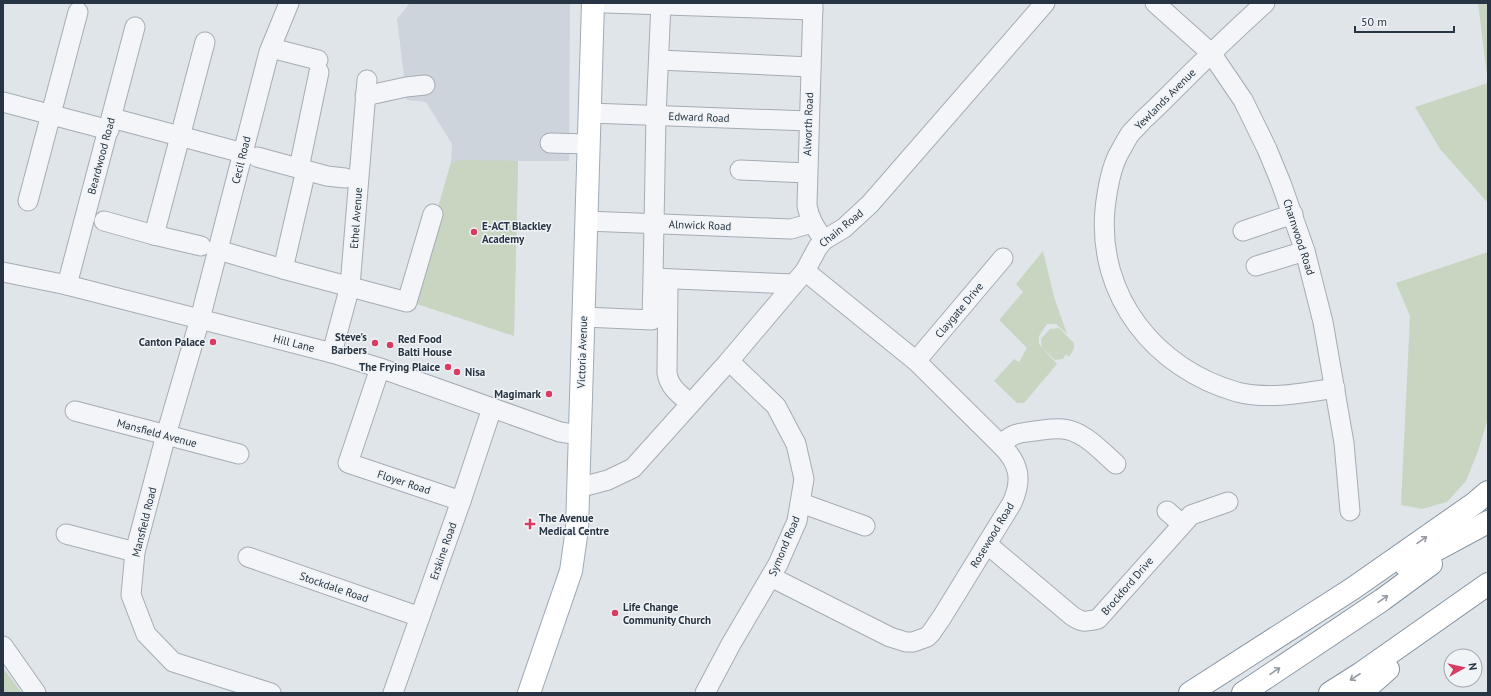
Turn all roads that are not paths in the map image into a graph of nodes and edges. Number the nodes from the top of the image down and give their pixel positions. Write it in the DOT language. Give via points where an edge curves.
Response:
graph roads {
  1 [pos="289,3"];
  2 [pos="593,3"];
  3 [pos="606,3"];
  4 [pos="1045,3"];
  5 [pos="1154,3"];
  6 [pos="1265,3"];
  7 [pos="661,4"];
  8 [pos="813,7"];
  9 [pos="78,12"];
  10 [pos="135,27"];
  11 [pos="205,42"];
  12 [pos="271,48"];
  13 [pos="1211,53"];
  14 [pos="659,60"];
  15 [pos="811,67"];
  16 [pos="425,85"];
  17 [pos="3,102"];
  18 [pos="590,113"];
  19 [pos="51,115"];
  20 [pos="656,116"];
  21 [pos="808,122"];
  22 [pos="110,124"];
  23 [pos="180,136"];
  24 [pos="550,143"];
  25 [pos="588,144"];
  26 [pos="250,155"];
  27 [pos="303,169"];
  28 [pos="740,170"];
  29 [pos="806,173"];
  30 [pos="345,178"];
  31 [pos="28,201"];
  32 [pos="433,214"];
  33 [pos="1293,214"];
  34 [pos="104,221"];
  35 [pos="586,221"];
  36 [pos="654,223"];
  37 [pos="812,223"];
  38 [pos="1243,231"];
  39 [pos="154,235"];
  40 [pos="824,240"];
  41 [pos="210,248"];
  42 [pos="1305,251"];
  43 [pos="1002,258"];
  44 [pos="1256,266"];
  45 [pos="283,269"];
  46 [pos="3,272"];
  47 [pos="799,277"];
  48 [pos="661,281"];
  49 [pos="67,285"];
  50 [pos="350,286"];
  51 [pos="584,317"];
  52 [pos="200,320"];
  53 [pos="332,353"];
  54 [pos="729,361"];
  55 [pos="916,361"];
  56 [pos="380,368"];
  57 [pos="1335,388"];
  58 [pos="690,403"];
  59 [pos="492,408"];
  60 [pos="75,411"];
  61 [pos="166,435"];
  62 [pos="580,435"];
  63 [pos="1002,445"];
  64 [pos="239,454"];
  65 [pos="1108,463"];
  66 [pos="578,488"];
  67 [pos="1488,492"];
  68 [pos="461,501"];
  69 [pos="1228,502"];
  70 [pos="801,503"];
  71 [pos="1167,511"];
  72 [pos="1350,511"];
  73 [pos="1488,522"];
  74 [pos="1182,524"];
  75 [pos="865,526"];
  76 [pos="66,534"];
  77 [pos="987,544"];
  78 [pos="135,552"];
  79 [pos="248,557"];
  80 [pos="771,577"];
  81 [pos="1488,584"];
  82 [pos="1468,599"];
  83 [pos="420,617"];
  84 [pos="3,646"];
  85 [pos="36,693"];
  86 [pos="271,693"];
  87 [pos="393,693"];
  88 [pos="529,693"];
  89 [pos="706,693"];
  90 [pos="1190,693"];
  91 [pos="1202,693"];
  92 [pos="1242,693"];
  93 [pos="1330,693"];
  94 [pos="1361,693"];
  1 -- 12 [label="street, Cecil Road"];
  2 -- 18 [label="main road, Victoria Avenue"];
  3 -- 7 [label="street"];
  4 -- 40 [label="street, Chain Road" via="870,204 844,228"];
  5 -- 13 [label="street, Charnwood Road"];
  6 -- 13 [label="street, Yewlands Avenue"];
  7 -- 8 [label="street"];
  7 -- 14 [label="street"];
  8 -- 15 [label="street, Alworth Road"];
  9 -- 19 [label="street"];
  10 -- 22 [label="street, Beardwood Road"];
  11 -- 23 [label="street"];
  12 -- 26 [label="street, Cecil Road"];
  12 -- 27 [label="street" via="319,66"];
  13 -- 33 [label="street, Charnwood Road" via="1243,100 1267,149"];
  13 -- 57 [label="street, Yewlands Avenue" via="1131,133 1118,157 1110,181 1105,216 1106,252 1113,280 1134,321 1152,343 1196,376 1239,392 1272,396"];
  14 -- 15 [label="street"];
  14 -- 20 [label="street"];
  15 -- 21 [label="street, Alworth Road"];
  16 -- 50 [label="street, Ethel Avenue" via="366,88"];
  17 -- 19 [label="street"];
  18 -- 20 [label="street, Edward Road"];
  18 -- 25 [label="main road, Victoria Avenue"];
  19 -- 22 [label="street"];
  19 -- 31 [label="street"];
  20 -- 21 [label="street, Edward Road"];
  20 -- 36 [label="street"];
  21 -- 29 [label="street, Alworth Road"];
  22 -- 23 [label="street"];
  22 -- 49 [label="street, Beardwood Road"];
  23 -- 26 [label="street"];
  23 -- 39 [label="street"];
  24 -- 25 [label="street"];
  25 -- 35 [label="main road, Victoria Avenue"];
  26 -- 27 [label="street"];
  26 -- 41 [label="street, Cecil Road"];
  27 -- 30 [label="street"];
  27 -- 45 [label="street"];
  28 -- 29 [label="street"];
  29 -- 37 [label="street, Alworth Road" via="806,205"];
  32 -- 50 [label="street" via="407,302"];
  33 -- 38 [label="street"];
  33 -- 42 [label="street, Charnwood Road"];
  34 -- 39 [label="street"];
  35 -- 36 [label="street, Alnwick Road"];
  35 -- 51 [label="main road, Victoria Avenue"];
  36 -- 37 [label="street, Alnwick Road" via="791,228"];
  36 -- 48 [label="street"];
  37 -- 40 [label="street, Alworth Road"];
  39 -- 41 [label="street"];
  40 -- 47 [label="street, Chain Road"];
  41 -- 45 [label="street"];
  41 -- 52 [label="street, Cecil Road"];
  42 -- 44 [label="street"];
  42 -- 57 [label="street, Charnwood Road" via="1324,322"];
  43 -- 55 [label="street, Claygate Drive"];
  45 -- 50 [label="street"];
  46 -- 49 [label="street, Hill Lane"];
  47 -- 48 [label="street"];
  47 -- 54 [label="street, Chain Road"];
  47 -- 55 [label="street, Rosewood Road"];
  48 -- 51 [label="street" via="652,320"];
  48 -- 58 [label="street" via="668,379 671,386"];
  49 -- 52 [label="street, Hill Lane"];
  50 -- 53 [label="street, Ethel Avenue"];
  51 -- 62 [label="main road, Victoria Avenue"];
  52 -- 53 [label="street, Hill Lane"];
  52 -- 61 [label="street, Mansfield Road"];
  53 -- 56 [label="street, Hill Lane"];
  54 -- 58 [label="street, Chain Road"];
  54 -- 70 [label="street, Symond Road" via="776,406 796,444 804,479"];
  55 -- 63 [label="street, Rosewood Road"];
  56 -- 59 [label="street, Hill Lane"];
  56 -- 68 [label="street, Floyer Road" via="348,463"];
  57 -- 72 [label="street, Charnwood Road" via="1344,443"];
  58 -- 66 [label="street, Chain Road" via="633,468 608,480"];
  59 -- 62 [label="street, Hill Lane" via="560,432"];
  59 -- 68 [label="street, Erskine Road"];
  60 -- 61 [label="street, Mansfield Avenue"];
  61 -- 64 [label="street, Mansfield Avenue"];
  61 -- 78 [label="street, Mansfield Road"];
  62 -- 66 [label="main road, Victoria Avenue"];
  63 -- 65 [label="street" via="1008,437 1017,433 1061,428 1080,434"];
  63 -- 77 [label="street, Rosewood Road" via="1016,465 1018,484 1012,503"];
  66 -- 88 [label="main road, Victoria Avenue" via="577,529 571,572"];
  90 -- 67 [label="main road, one-way" via="1352,589"];
  68 -- 83 [label="street, Erskine Road"];
  69 -- 74 [label="street, Brockford Drive" via="1191,515"];
  70 -- 75 [label="street"];
  70 -- 80 [label="street, Symond Road" via="796,521"];
  71 -- 74 [label="street"];
  73 -- 91 [label="main road" via="1393,573 1302,633"];
  92 -- 73 [label="main road, one-way" via="1382,600"];
  74 -- 77 [label="street, Brockford Drive" via="1098,619 1090,620 1080,621 1071,616"];
  76 -- 78 [label="street"];
  77 -- 80 [label="street, Rosewood Road" via="931,633 913,642 890,638"];
  78 -- 86 [label="street, Mansfield Road" via="131,595 146,634 173,662"];
  79 -- 83 [label="street, Stockdale Road"];
  80 -- 89 [label="street, Symond Road" via="731,644"];
  81 -- 82 [label="main road"];
  82 -- 93 [label="main road, one-way"];
  82 -- 94 [label="main road"];
  83 -- 87 [label="street, Erskine Road"];
  84 -- 85 [label="street"];
}
